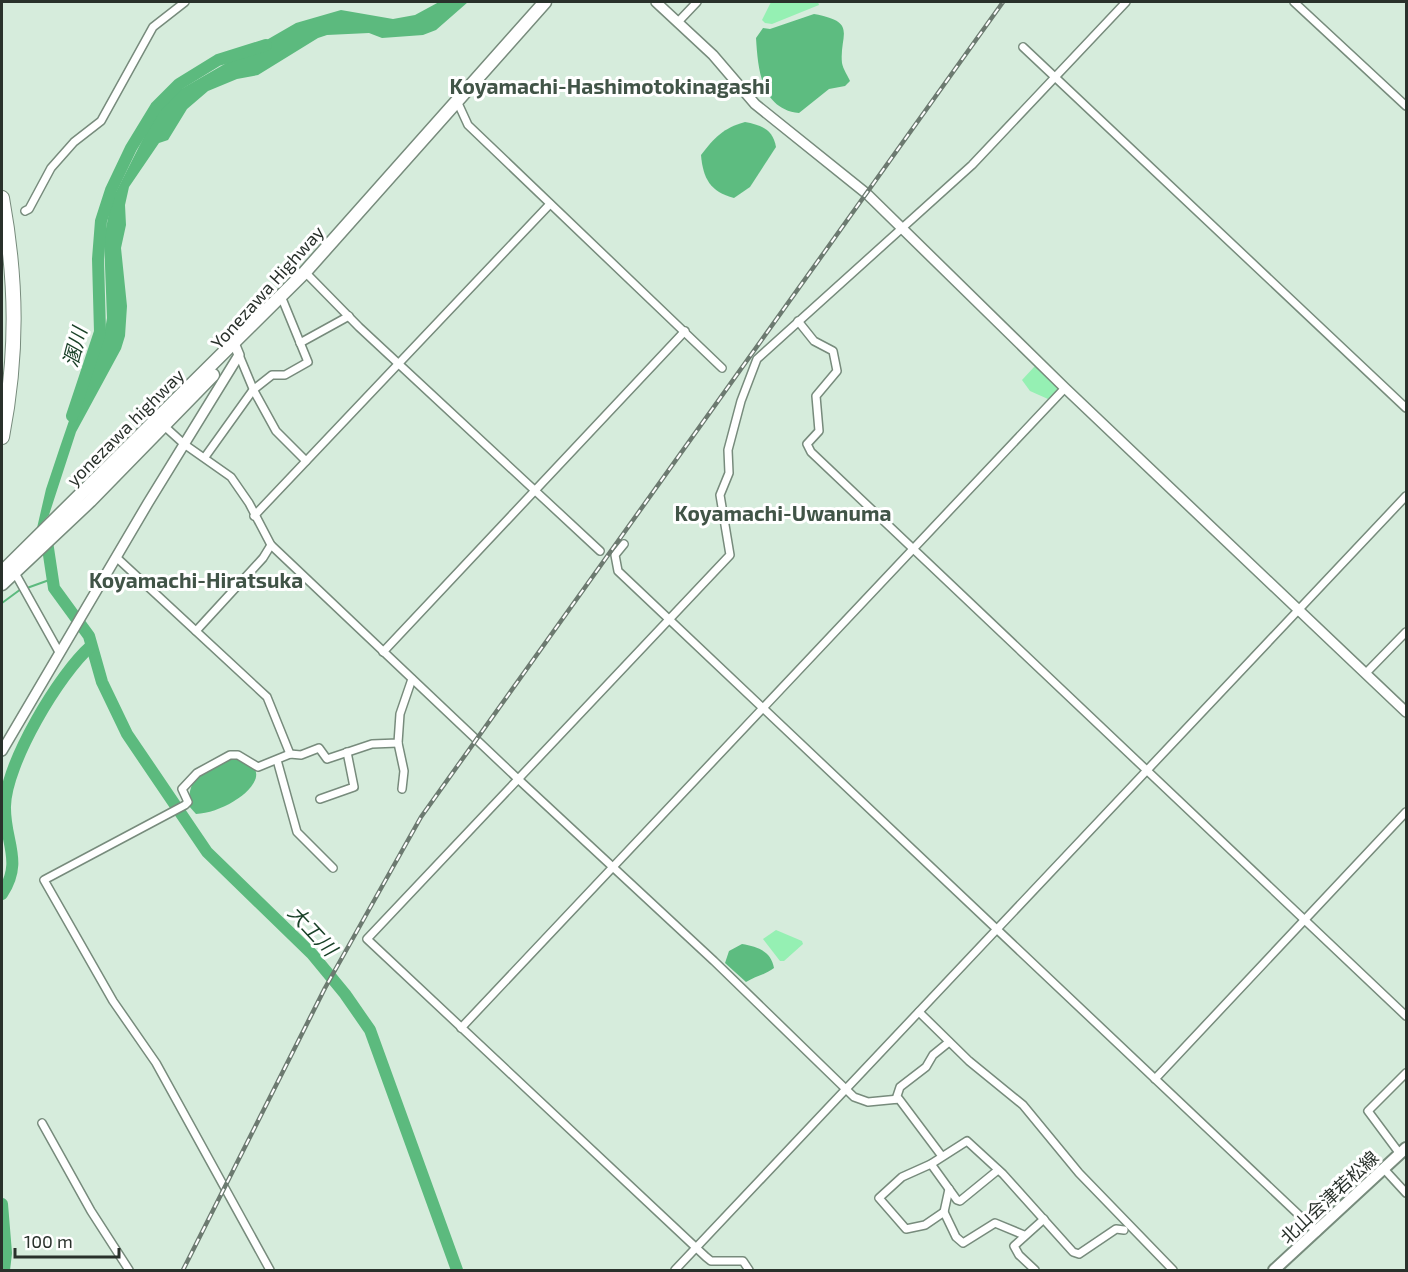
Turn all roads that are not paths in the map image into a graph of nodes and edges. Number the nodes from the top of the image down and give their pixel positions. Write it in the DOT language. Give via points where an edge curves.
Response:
graph roads {
  1 [pos="185,2"];
  2 [pos="545,2"];
  3 [pos="656,2"];
  4 [pos="697,2"];
  5 [pos="1126,2"];
  6 [pos="1294,2"];
  7 [pos="678,22"];
  8 [pos="1023,47"];
  9 [pos="1054,76"];
  10 [pos="457,101"];
  11 [pos="1407,106"];
  12 [pos="2,198"];
  13 [pos="550,204"];
  14 [pos="25,211"];
  15 [pos="2,228"];
  16 [pos="902,228"];
  17 [pos="305,272"];
  18 [pos="276,300"];
  19 [pos="349,316"];
  20 [pos="798,321"];
  21 [pos="685,331"];
  22 [pos="300,343"];
  23 [pos="237,348"];
  24 [pos="399,363"];
  25 [pos="722,368"];
  26 [pos="1065,388"];
  27 [pos="2,390"];
  28 [pos="253,390"];
  29 [pos="1407,408"];
  30 [pos="161,423"];
  31 [pos="2,437"];
  32 [pos="184,444"];
  33 [pos="205,457"];
  34 [pos="306,461"];
  35 [pos="536,490"];
  36 [pos="1407,496"];
  37 [pos="254,516"];
  38 [pos="624,544"];
  39 [pos="271,545"];
  40 [pos="914,548"];
  41 [pos="600,551"];
  42 [pos="116,557"];
  43 [pos="15,569"];
  44 [pos="2,572"];
  45 [pos="2,584"];
  46 [pos="1299,609"];
  47 [pos="670,618"];
  48 [pos="196,630"];
  49 [pos="1407,632"];
  50 [pos="59,652"];
  51 [pos="383,652"];
  52 [pos="1366,673"];
  53 [pos="412,679"];
  54 [pos="764,708"];
  55 [pos="1407,712"];
  56 [pos="398,743"];
  57 [pos="2,751"];
  58 [pos="347,752"];
  59 [pos="290,754"];
  60 [pos="277,760"];
  61 [pos="1148,771"];
  62 [pos="518,780"];
  63 [pos="402,789"];
  64 [pos="320,799"];
  65 [pos="1407,812"];
  66 [pos="612,867"];
  67 [pos="333,868"];
  68 [pos="1304,920"];
  69 [pos="997,928"];
  70 [pos="919,1012"];
  71 [pos="1407,1016"];
  72 [pos="461,1028"];
  73 [pos="949,1042"];
  74 [pos="1407,1073"];
  75 [pos="1155,1079"];
  76 [pos="846,1089"];
  77 [pos="896,1099"];
  78 [pos="42,1123"];
  79 [pos="1403,1151"];
  80 [pos="941,1155"];
  81 [pos="931,1164"];
  82 [pos="1384,1168"];
  83 [pos="998,1170"];
  84 [pos="949,1189"];
  85 [pos="1407,1193"];
  86 [pos="944,1212"];
  87 [pos="1044,1220"];
  88 [pos="1124,1230"];
  89 [pos="1317,1232"];
  90 [pos="1024,1235"];
  91 [pos="697,1248"];
  92 [pos="129,1270"];
  93 [pos="270,1270"];
  94 [pos="675,1270"];
  95 [pos="749,1270"];
  96 [pos="1035,1270"];
  97 [pos="1173,1270"];
  98 [pos="1274,1270"];
  1 -- 14 [label="street" via="153,27 101,121 74,141 51,168"];
  2 -- 10 [label="highway, Yonezawa Highway"];
  3 -- 7 [label="street"];
  4 -- 7 [label="street"];
  5 -- 9 [label="street"];
  6 -- 11 [label="street"];
  7 -- 16 [label="street" via="755,104 867,194"];
  8 -- 9 [label="street"];
  9 -- 16 [label="street" via="972,165"];
  9 -- 29 [label="street"];
  10 -- 13 [label="street" via="468,124"];
  10 -- 17 [label="highway, Yonezawa Highway"];
  12 -- 31 [label="highway" via="12,267 15,330"];
  13 -- 21 [label="street"];
  13 -- 24 [label="street"];
  15 -- 27 [label="highway" via="7,311"];
  16 -- 20 [label="street"];
  16 -- 26 [label="street"];
  17 -- 18 [label="highway, Yonezawa Highway"];
  17 -- 19 [label="street"];
  18 -- 22 [label="street"];
  18 -- 23 [label="highway, yonezawa highway"];
  19 -- 22 [label="street"];
  19 -- 24 [label="street"];
  20 -- 40 [label="street" via="814,341 833,351 837,371 816,396 820,423 807,444 811,453"];
  20 -- 47 [label="street" via="757,359 741,401 728,450 729,473 720,495 730,555"];
  21 -- 25 [label="street"];
  21 -- 35 [label="street"];
  22 -- 28 [label="street" via="308,362 285,375 272,375"];
  23 -- 28 [label="street"];
  23 -- 30 [label="highway, yonezawa highway"];
  23 -- 32 [label="street"];
  24 -- 34 [label="street"];
  24 -- 35 [label="street"];
  26 -- 40 [label="street"];
  26 -- 46 [label="street"];
  28 -- 33 [label="street"];
  28 -- 34 [label="street" via="276,431"];
  30 -- 32 [label="street"];
  30 -- 43 [label="highway, yonezawa highway"];
  32 -- 33 [label="street"];
  32 -- 42 [label="street"];
  33 -- 37 [label="street" via="240,487"];
  34 -- 37 [label="street"];
  35 -- 41 [label="street"];
  35 -- 51 [label="street"];
  36 -- 46 [label="street"];
  37 -- 39 [label="street"];
  38 -- 47 [label="street" via="615,555 618,571"];
  39 -- 48 [label="street"];
  39 -- 51 [label="street"];
  40 -- 54 [label="street"];
  40 -- 61 [label="street"];
  42 -- 48 [label="street"];
  42 -- 50 [label="street"];
  43 -- 44 [label="highway, yonezawa highway"];
  43 -- 45 [label="highway"];
  43 -- 50 [label="street"];
  46 -- 52 [label="street"];
  46 -- 61 [label="street"];
  47 -- 54 [label="street"];
  47 -- 62 [label="street"];
  48 -- 59 [label="street" via="267,697"];
  49 -- 52 [label="street"];
  50 -- 57 [label="street"];
  51 -- 53 [label="street"];
  52 -- 55 [label="street"];
  53 -- 56 [label="street" via="400,714"];
  53 -- 62 [label="street"];
  54 -- 66 [label="street"];
  54 -- 69 [label="street"];
  56 -- 58 [label="street" via="372,744"];
  56 -- 63 [label="street" via="404,771"];
  58 -- 59 [label="street" via="327,759 319,748 301,755"];
  58 -- 64 [label="street" via="354,788"];
  59 -- 60 [label="street"];
  60 -- 67 [label="street" via="297,832"];
  60 -- 93 [label="street" via="258,767 238,755 222,758 187,782 182,789 188,802 185,805 44,880 113,1002 156,1063"];
  61 -- 68 [label="street"];
  61 -- 69 [label="street"];
  62 -- 66 [label="street"];
  62 -- 72 [label="street" via="368,939"];
  65 -- 68 [label="street"];
  66 -- 72 [label="street"];
  66 -- 76 [label="street"];
  68 -- 71 [label="street"];
  68 -- 75 [label="street"];
  69 -- 70 [label="street"];
  69 -- 75 [label="street"];
  70 -- 73 [label="street"];
  70 -- 76 [label="street"];
  72 -- 91 [label="street"];
  73 -- 77 [label="street" via="900,1087"];
  73 -- 97 [label="street" via="1023,1105 1079,1173"];
  74 -- 79 [label="street" via="1368,1111"];
  75 -- 89 [label="street"];
  76 -- 77 [label="street" via="868,1102"];
  76 -- 91 [label="street"];
  77 -- 80 [label="street"];
  78 -- 92 [label="street"];
  79 -- 82 [label="main road, 北山会津若松線"];
  80 -- 81 [label="street"];
  80 -- 83 [label="street" via="967,1141"];
  81 -- 84 [label="street"];
  81 -- 86 [label="street" via="902,1177 879,1200 911,1230"];
  82 -- 85 [label="street"];
  82 -- 89 [label="main road, 北山会津若松線"];
  83 -- 84 [label="street" via="960,1201"];
  83 -- 87 [label="street"];
  84 -- 86 [label="street"];
  86 -- 90 [label="street" via="963,1243 995,1222"];
  87 -- 88 [label="street" via="1079,1254 1116,1229"];
  87 -- 90 [label="street"];
  89 -- 98 [label="main road, 北山会津若松線"];
  90 -- 96 [label="street" via="1014,1249"];
  91 -- 94 [label="street"];
  91 -- 95 [label="street" via="711,1261 743,1261"];
}
